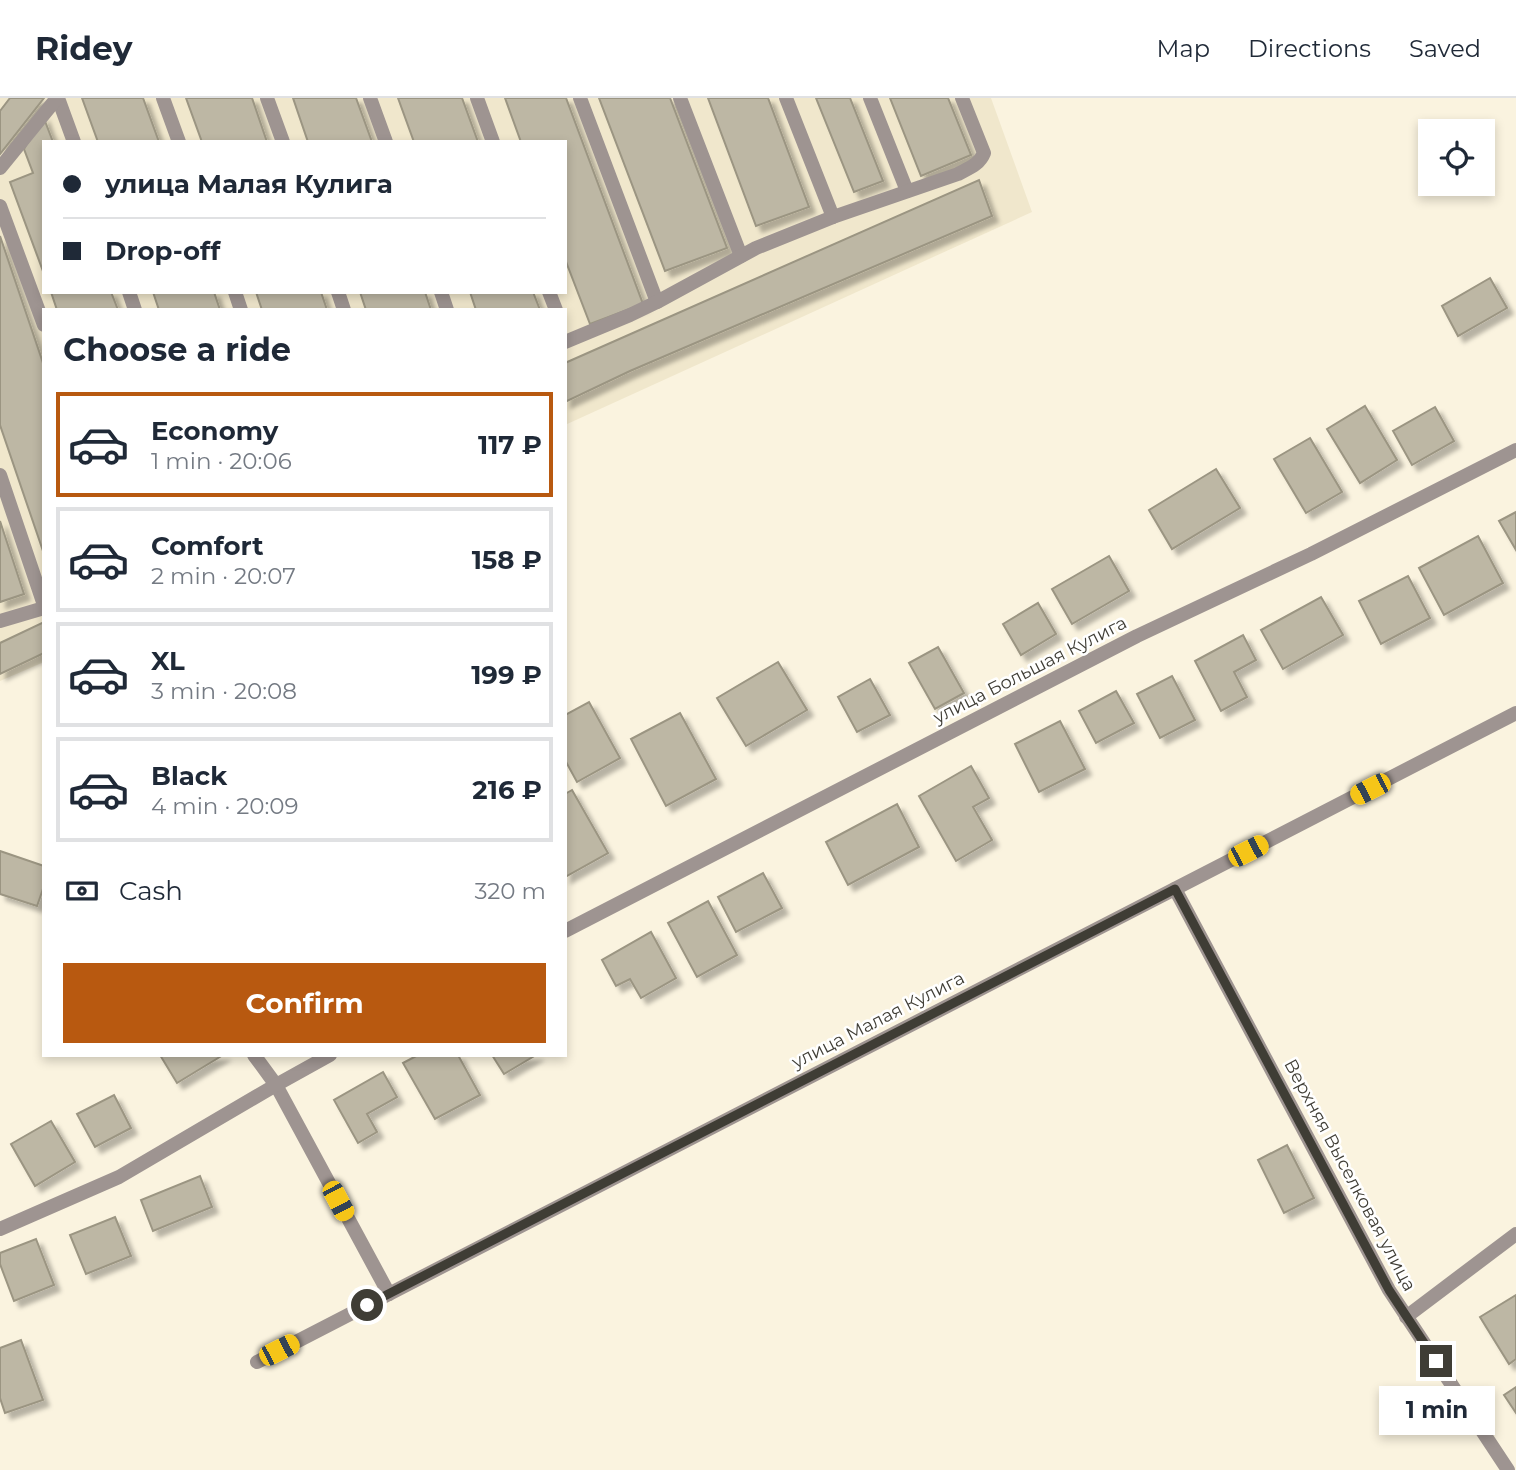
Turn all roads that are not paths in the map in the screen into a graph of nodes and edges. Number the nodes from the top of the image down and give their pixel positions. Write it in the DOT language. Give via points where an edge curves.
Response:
graph roads {
  1 [pos="57,98"];
  2 [pos="163,98"];
  3 [pos="267,98"];
  4 [pos="369,98"];
  5 [pos="477,98"];
  6 [pos="580,98"];
  7 [pos="680,98"];
  8 [pos="786,98"];
  9 [pos="870,98"];
  10 [pos="962,98"];
  11 [pos="73,140"];
  12 [pos="178,140"];
  13 [pos="282,140"];
  14 [pos="385,140"];
  15 [pos="492,140"];
  16 [pos="0,168"];
  17 [pos="907,191"];
  18 [pos="0,206"];
  19 [pos="833,217"];
  20 [pos="741,256"];
  21 [pos="657,302"];
  22 [pos="42,321"];
  23 [pos="567,339"];
  24 [pos="1516,450"];
  25 [pos="0,475"];
  26 [pos="42,600"];
  27 [pos="42,607"];
  28 [pos="0,621"];
  29 [pos="1516,713"];
  30 [pos="1175,889"];
  31 [pos="567,930"];
  32 [pos="255,1057"];
  33 [pos="326,1057"];
  34 [pos="276,1085"];
  35 [pos="0,1229"];
  36 [pos="1516,1234"];
  37 [pos="388,1294"];
  38 [pos="1406,1317"];
  39 [pos="257,1362"];
  40 [pos="1508,1470"];
  1 -- 11 [label="street"];
  1 -- 16 [label="street"];
  2 -- 12 [label="street"];
  3 -- 13 [label="street"];
  4 -- 14 [label="street"];
  5 -- 15 [label="street"];
  6 -- 21 [label="street"];
  7 -- 20 [label="street"];
  8 -- 19 [label="street"];
  9 -- 17 [label="street"];
  10 -- 17 [label="street" via="984,153 981,160 958,174"];
  17 -- 19 [label="street"];
  18 -- 22 [label="street"];
  19 -- 20 [label="street"];
  20 -- 21 [label="street"];
  21 -- 23 [label="street"];
  24 -- 31 [label="street, улица Большая Кулига" via="1137,636"];
  25 -- 26 [label="street"];
  27 -- 28 [label="street"];
  29 -- 30 [label="street, улица Малая Кулига"];
  30 -- 37 [label="street, улица Малая Кулига"];
  30 -- 38 [label="street, Верхняя Выселковая улица"];
  32 -- 34 [label="street"];
  33 -- 34 [label="street"];
  34 -- 35 [label="street" via="119,1177"];
  34 -- 37 [label="street"];
  36 -- 38 [label="street"];
  37 -- 39 [label="street, улица Малая Кулига"];
  38 -- 40 [label="street, Верхняя Выселковая улица"];
}
